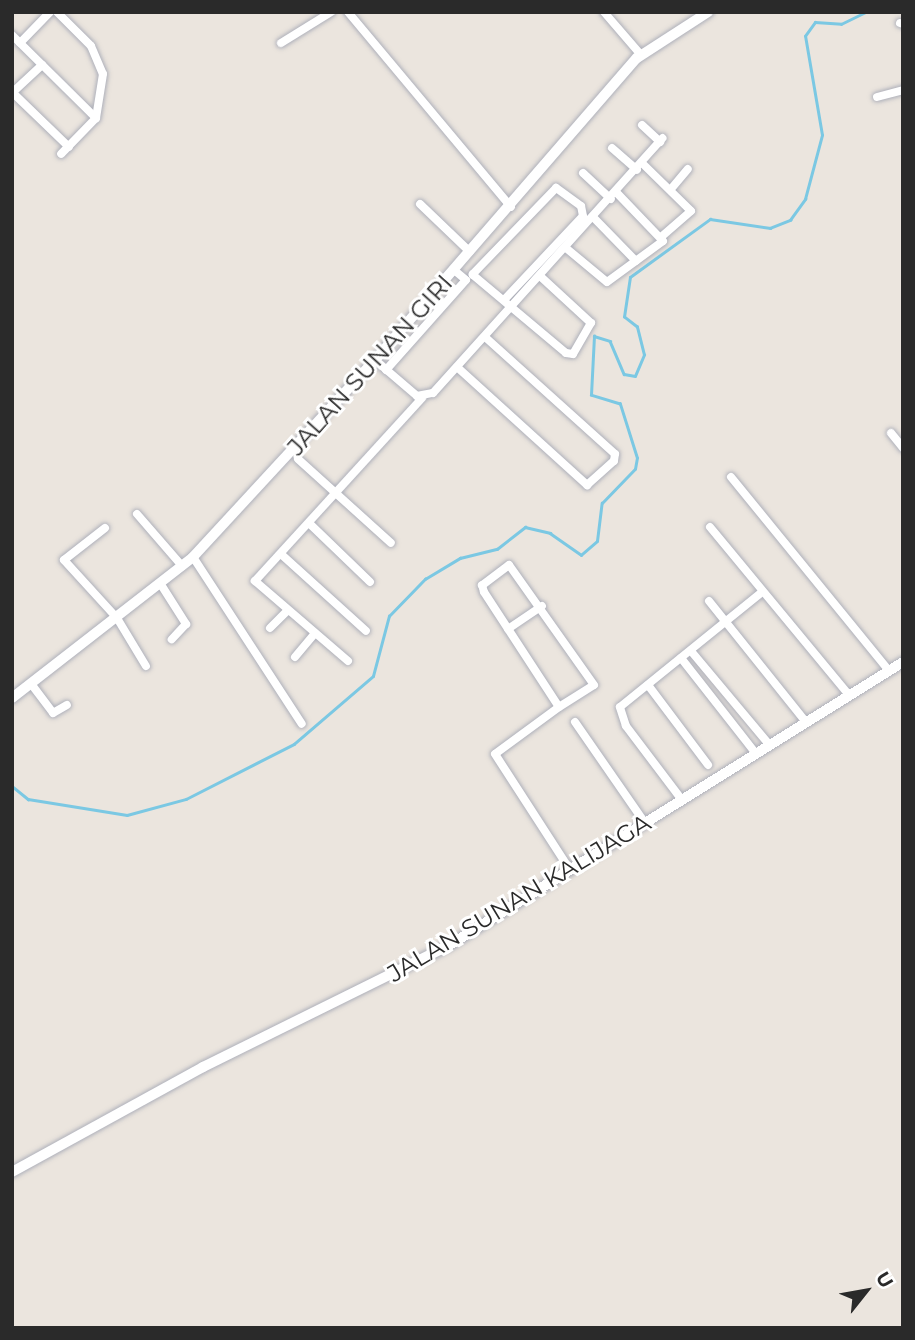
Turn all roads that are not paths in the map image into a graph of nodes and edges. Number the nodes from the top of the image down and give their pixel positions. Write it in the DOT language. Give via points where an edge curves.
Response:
graph roads {
  1 [pos="50,12"];
  2 [pos="57,12"];
  3 [pos="72,12"];
  4 [pos="331,12"];
  5 [pos="348,12"];
  6 [pos="604,12"];
  7 [pos="708,12"];
  8 [pos="65,20"];
  9 [pos="12,35"];
  10 [pos="20,43"];
  11 [pos="281,43"];
  12 [pos="641,55"];
  13 [pos="42,65"];
  14 [pos="903,90"];
  15 [pos="13,92"];
  16 [pos="877,97"];
  17 [pos="96,118"];
  18 [pos="642,125"];
  19 [pos="69,147"];
  20 [pos="612,148"];
  21 [pos="61,154"];
  22 [pos="640,167"];
  23 [pos="688,169"];
  24 [pos="583,173"];
  25 [pos="671,189"];
  26 [pos="614,196"];
  27 [pos="420,204"];
  28 [pos="511,207"];
  29 [pos="594,218"];
  30 [pos="661,237"];
  31 [pos="566,248"];
  32 [pos="470,252"];
  33 [pos="636,261"];
  34 [pos="454,270"];
  35 [pos="540,276"];
  36 [pos="504,300"];
  37 [pos="512,307"];
  38 [pos="485,337"];
  39 [pos="375,360"];
  40 [pos="457,367"];
  41 [pos="386,370"];
  42 [pos="422,398"];
  43 [pos="891,433"];
  44 [pos="903,448"];
  45 [pos="298,459"];
  46 [pos="731,477"];
  47 [pos="339,494"];
  48 [pos="137,514"];
  49 [pos="310,525"];
  50 [pos="709,527"];
  51 [pos="105,528"];
  52 [pos="391,543"];
  53 [pos="282,555"];
  54 [pos="193,557"];
  55 [pos="182,566"];
  56 [pos="160,583"];
  57 [pos="370,583"];
  58 [pos="761,593"];
  59 [pos="709,601"];
  60 [pos="542,606"];
  61 [pos="288,610"];
  62 [pos="117,618"];
  63 [pos="728,622"];
  64 [pos="270,628"];
  65 [pos="508,629"];
  66 [pos="366,631"];
  67 [pos="315,633"];
  68 [pos="172,639"];
  69 [pos="691,651"];
  70 [pos="295,657"];
  71 [pos="681,658"];
  72 [pos="348,661"];
  73 [pos="903,662"];
  74 [pos="146,666"];
  75 [pos="889,671"];
  76 [pos="715,679"];
  77 [pos="32,685"];
  78 [pos="648,685"];
  79 [pos="704,687"];
  80 [pos="850,696"];
  81 [pos="12,698"];
  82 [pos="67,705"];
  83 [pos="737,705"];
  84 [pos="559,707"];
  85 [pos="725,715"];
  86 [pos="575,722"];
  87 [pos="806,722"];
  88 [pos="302,724"];
  89 [pos="768,743"];
  90 [pos="754,751"];
  91 [pos="708,765"];
  92 [pos="682,800"];
  93 [pos="645,823"];
  94 [pos="570,870"];
  95 [pos="12,1172"];
  1 -- 10 [label="street"];
  2 -- 8 [label="street"];
  3 -- 8 [label="street"];
  4 -- 11 [label="street"];
  5 -- 28 [label="street"];
  6 -- 12 [label="street"];
  7 -- 12 [label="street, JALAN SUNAN GIRI"];
  8 -- 17 [label="street" via="99,61 103,94"];
  9 -- 10 [label="street"];
  10 -- 13 [label="street"];
  12 -- 28 [label="street, JALAN SUNAN GIRI"];
  13 -- 15 [label="street"];
  13 -- 17 [label="street"];
  14 -- 16 [label="street"];
  15 -- 19 [label="street"];
  17 -- 19 [label="street"];
  18 -- 22 [label="street" via="662,140"];
  19 -- 21 [label="street"];
  20 -- 22 [label="street"];
  22 -- 25 [label="street"];
  22 -- 26 [label="street"];
  23 -- 25 [label="street"];
  24 -- 26 [label="street"];
  25 -- 30 [label="street" via="691,211"];
  26 -- 29 [label="street"];
  26 -- 30 [label="street"];
  27 -- 32 [label="street"];
  28 -- 32 [label="street, JALAN SUNAN GIRI"];
  29 -- 31 [label="street"];
  29 -- 33 [label="street"];
  30 -- 33 [label="street"];
  31 -- 33 [label="street" via="607,282"];
  31 -- 35 [label="street"];
  32 -- 34 [label="street, JALAN SUNAN GIRI"];
  34 -- 39 [label="street, JALAN SUNAN GIRI"];
  34 -- 41 [label="street" via="466,280"];
  35 -- 37 [label="street"];
  35 -- 37 [label="street" via="591,323 576,352 566,353"];
  36 -- 36 [label="street" via="473,273 549,191 560,189 584,209 583,216"];
  36 -- 37 [label="street"];
  37 -- 38 [label="street"];
  38 -- 40 [label="street"];
  38 -- 40 [label="street" via="615,454 605,471 587,485"];
  39 -- 41 [label="street"];
  39 -- 54 [label="street, JALAN SUNAN GIRI"];
  40 -- 42 [label="street"];
  41 -- 42 [label="street"];
  42 -- 47 [label="street"];
  43 -- 44 [label="street"];
  45 -- 47 [label="street"];
  46 -- 75 [label="street"];
  47 -- 49 [label="street"];
  47 -- 52 [label="street"];
  48 -- 55 [label="street"];
  49 -- 53 [label="street"];
  49 -- 57 [label="street"];
  50 -- 58 [label="street"];
  51 -- 62 [label="street" via="64,561"];
  53 -- 61 [label="street" via="255,581"];
  53 -- 66 [label="street"];
  54 -- 55 [label="street, JALAN SUNAN GIRI"];
  54 -- 88 [label="street"];
  55 -- 56 [label="street, JALAN SUNAN GIRI"];
  56 -- 62 [label="street, JALAN SUNAN GIRI"];
  56 -- 68 [label="street" via="186,624"];
  58 -- 63 [label="street"];
  58 -- 80 [label="street"];
  59 -- 63 [label="street"];
  60 -- 65 [label="street"];
  60 -- 65 [label="street" via="515,565 486,580 484,592"];
  60 -- 84 [label="street" via="594,685"];
  61 -- 64 [label="street"];
  61 -- 67 [label="street"];
  62 -- 74 [label="street"];
  62 -- 77 [label="street, JALAN SUNAN GIRI"];
  63 -- 69 [label="street"];
  63 -- 87 [label="street"];
  65 -- 84 [label="street"];
  67 -- 70 [label="street"];
  67 -- 72 [label="street"];
  69 -- 71 [label="street"];
  69 -- 76 [label="street"];
  71 -- 78 [label="street"];
  71 -- 79 [label="street"];
  73 -- 75 [label="street, JALAN SUNAN KALIJAGA"];
  75 -- 80 [label="street, JALAN SUNAN KALIJAGA"];
  76 -- 79 [label="street"];
  76 -- 83 [label="street"];
  77 -- 81 [label="street, JALAN SUNAN GIRI"];
  77 -- 82 [label="street" via="53,713"];
  78 -- 91 [label="street"];
  78 -- 92 [label="street" via="618,713"];
  79 -- 85 [label="street"];
  80 -- 87 [label="street, JALAN SUNAN KALIJAGA"];
  83 -- 85 [label="street"];
  83 -- 89 [label="street"];
  84 -- 94 [label="street" via="495,754"];
  85 -- 90 [label="street"];
  86 -- 93 [label="street"];
  87 -- 89 [label="street, JALAN SUNAN KALIJAGA"];
  89 -- 90 [label="street, JALAN SUNAN KALIJAGA"];
  90 -- 92 [label="street, JALAN SUNAN KALIJAGA"];
  92 -- 93 [label="street, JALAN SUNAN KALIJAGA"];
  93 -- 94 [label="street, JALAN SUNAN KALIJAGA"];
  94 -- 95 [label="street, JALAN SUNAN KALIJAGA" via="448,946 203,1067"];
}
